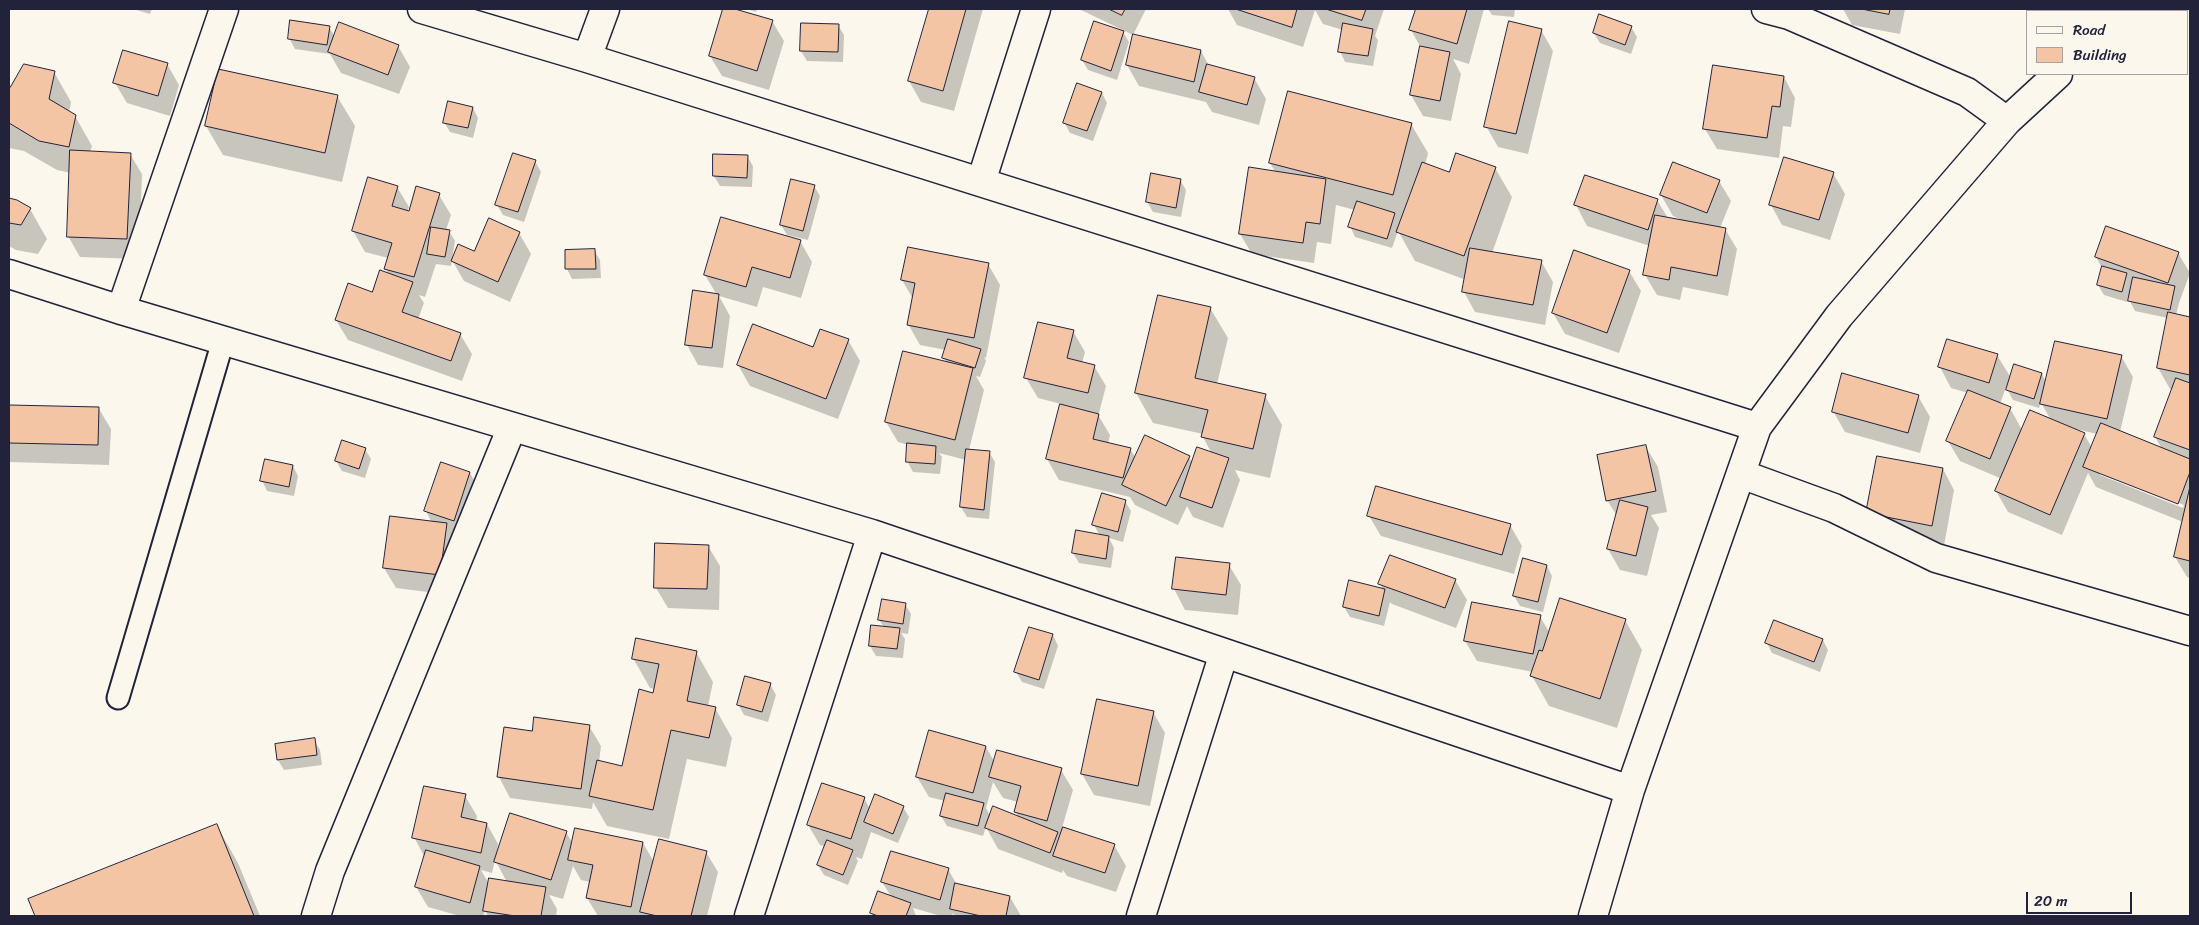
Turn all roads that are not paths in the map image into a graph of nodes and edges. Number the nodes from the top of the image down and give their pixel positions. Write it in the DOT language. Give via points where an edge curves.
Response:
graph roads {
  1 [pos="224,9"];
  2 [pos="422,9"];
  3 [pos="605,9"];
  4 [pos="1036,9"];
  5 [pos="1766,9"];
  6 [pos="587,58"];
  7 [pos="2057,75"];
  8 [pos="2008,121"];
  9 [pos="981,182"];
  10 [pos="9,274"];
  11 [pos="121,310"];
  12 [pos="223,341"];
  13 [pos="512,427"];
  14 [pos="1757,428"];
  15 [pos="1741,474"];
  16 [pos="872,534"];
  17 [pos="2190,630"];
  18 [pos="1224,653"];
  19 [pos="118,698"];
  20 [pos="1630,790"];
  21 [pos="316,916"];
  22 [pos="749,916"];
  23 [pos="1141,916"];
  24 [pos="1593,916"];
  1 -- 11 [label="street"];
  2 -- 6 [label="street"];
  3 -- 6 [label="street"];
  4 -- 9 [label="street"];
  5 -- 8 [label="street" via="1789,15 1967,92"];
  6 -- 9 [label="street"];
  7 -- 8 [label="street"];
  8 -- 14 [label="street" via="1839,316"];
  9 -- 14 [label="street"];
  10 -- 11 [label="street"];
  11 -- 12 [label="street"];
  12 -- 13 [label="street"];
  12 -- 19 [label="lane"];
  13 -- 16 [label="street"];
  13 -- 21 [label="street" via="330,871"];
  14 -- 15 [label="street"];
  15 -- 17 [label="street" via="1834,508 1936,558"];
  15 -- 20 [label="street"];
  16 -- 18 [label="street"];
  16 -- 22 [label="street"];
  18 -- 20 [label="street"];
  18 -- 23 [label="street"];
  20 -- 24 [label="street"];
}
